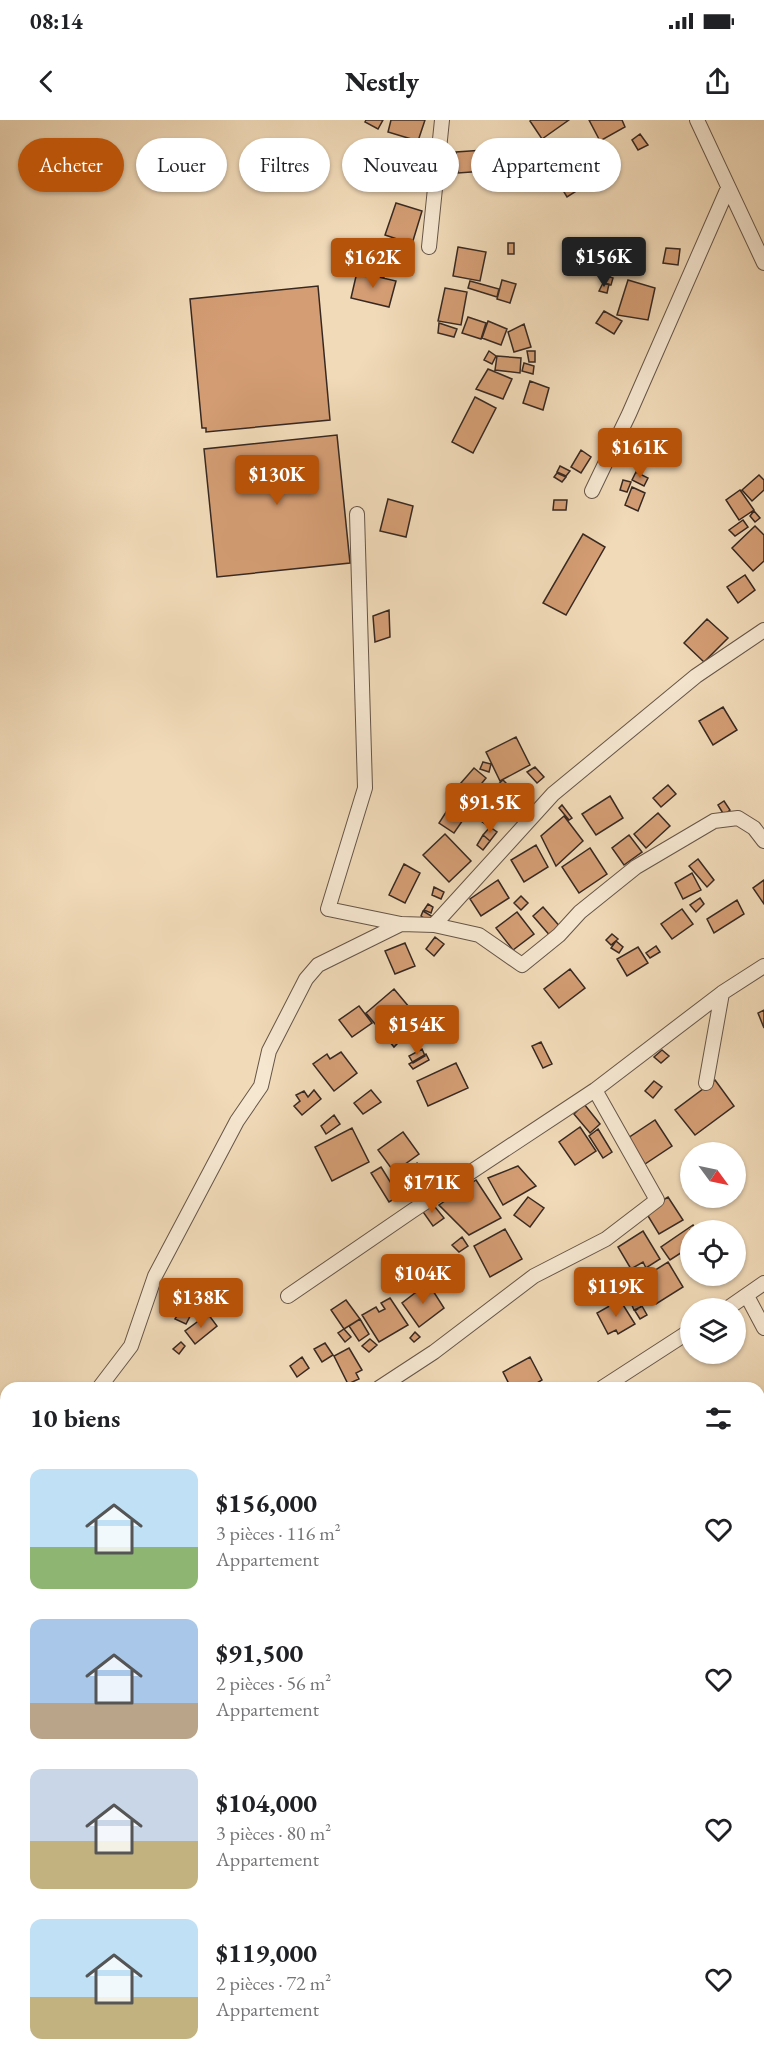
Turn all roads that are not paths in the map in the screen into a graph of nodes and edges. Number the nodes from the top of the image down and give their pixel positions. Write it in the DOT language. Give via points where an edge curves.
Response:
graph roads {
  1 [pos="442,120"];
  2 [pos="697,120"];
  3 [pos="728,188"];
  4 [pos="429,247"];
  5 [pos="764,263"];
  6 [pos="592,491"];
  7 [pos="357,514"];
  8 [pos="764,630"];
  9 [pos="764,841"];
  10 [pos="401,924"];
  11 [pos="434,925"];
  12 [pos="764,966"];
  13 [pos="722,993"];
  14 [pos="706,1083"];
  15 [pos="595,1090"];
  16 [pos="764,1283"];
  17 [pos="288,1296"];
  18 [pos="747,1296"];
  19 [pos="744,1298"];
  20 [pos="764,1328"];
  21 [pos="680,1337"];
  22 [pos="104,1382"];
  23 [pos="388,1382"];
  24 [pos="611,1382"];
  1 -- 4 [label="street"];
  2 -- 3 [label="street"];
  3 -- 5 [label="street"];
  3 -- 6 [label="street"];
  7 -- 10 [label="street" via="365,788 328,909"];
  8 -- 11 [label="street" via="696,675 553,794"];
  9 -- 11 [label="street" via="754,828 738,818 714,820 636,867 522,965 479,935"];
  10 -- 11 [label="street"];
  10 -- 22 [label="street" via="318,965 306,979 269,1051 261,1086 237,1121 155,1276 131,1346"];
  12 -- 13 [label="street"];
  13 -- 14 [label="street"];
  13 -- 15 [label="street"];
  15 -- 17 [label="street"];
  15 -- 23 [label="street" via="657,1200 606,1239 534,1276"];
  16 -- 18 [label="street"];
  18 -- 19 [label="street"];
  18 -- 20 [label="street"];
  21 -- 24 [label="street"];
}
